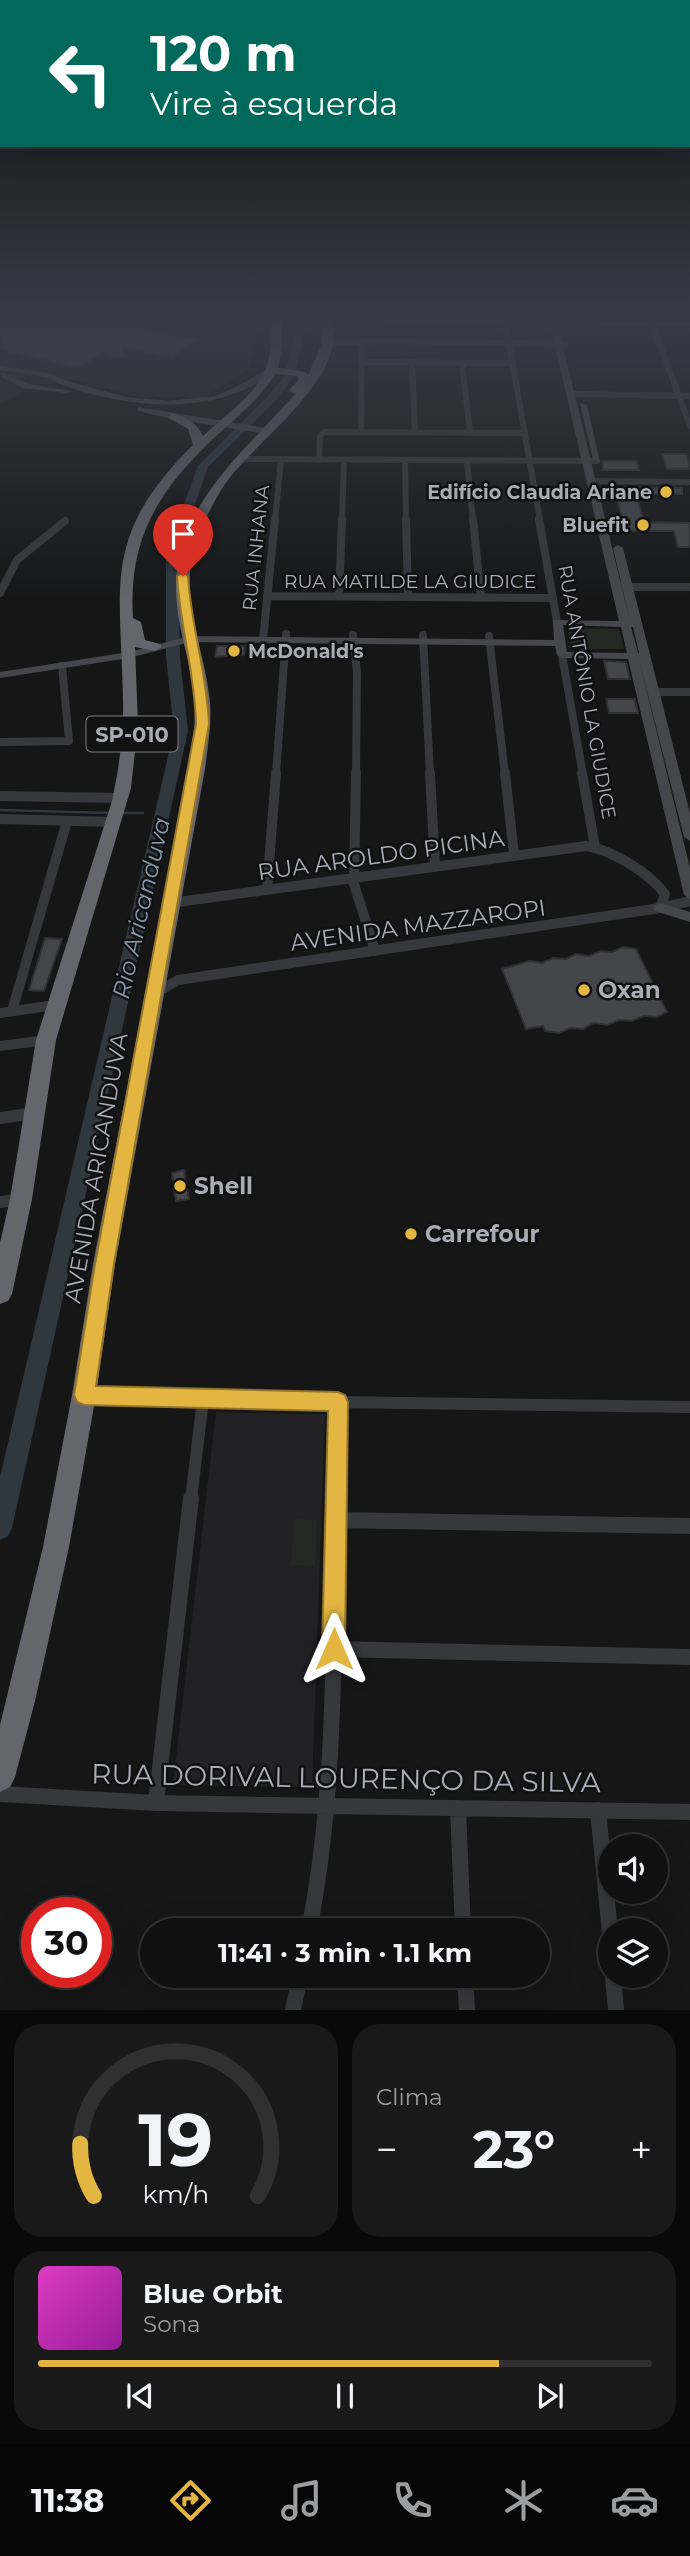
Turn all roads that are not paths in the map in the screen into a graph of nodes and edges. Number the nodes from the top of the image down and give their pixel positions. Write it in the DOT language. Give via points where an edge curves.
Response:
graph roads {
  1 [pos="164,414"];
  2 [pos="181,414"];
  3 [pos="203,414"];
  4 [pos="232,414"];
  5 [pos="275,414"];
  6 [pos="282,414"];
  7 [pos="361,414"];
  8 [pos="414,414"];
  9 [pos="468,414"];
  10 [pos="521,414"];
  11 [pos="580,414"];
  12 [pos="173,416"];
  13 [pos="222,424"];
  14 [pos="270,428"];
  15 [pos="361,432"];
  16 [pos="415,432"];
  17 [pos="470,432"];
  18 [pos="524,433"];
  19 [pos="199,446"];
  20 [pos="241,459"];
  21 [pos="281,459"];
  22 [pos="319,460"];
  23 [pos="344,460"];
  24 [pos="405,460"];
  25 [pos="467,461"];
  26 [pos="529,461"];
  27 [pos="592,461"];
  28 [pos="597,481"];
  29 [pos="690,482"];
  30 [pos="65,522"];
  31 [pos="622,587"];
  32 [pos="690,587"];
  33 [pos="1,588"];
  34 [pos="267,596"];
  35 [pos="339,597"];
  36 [pos="408,597"];
  37 [pos="481,598"];
  38 [pos="553,598"];
  39 [pos="557,622"];
  40 [pos="631,624"];
  41 [pos="263,637"];
  42 [pos="286,637"];
  43 [pos="185,638"];
  44 [pos="353,638"];
  45 [pos="423,638"];
  46 [pos="490,639"];
  47 [pos="559,640"];
  48 [pos="141,649"];
  49 [pos="562,655"];
  50 [pos="639,656"];
  51 [pos="62,666"];
  52 [pos="0,675"];
  53 [pos="653,692"];
  54 [pos="690,692"];
  55 [pos="0,741"];
  56 [pos="660,776"];
  57 [pos="676,783"];
  58 [pos="690,786"];
  59 [pos="0,796"];
  60 [pos="117,810"];
  61 [pos="690,810"];
  62 [pos="0,819"];
  63 [pos="67,821"];
  64 [pos="688,830"];
  65 [pos="595,847"];
  66 [pos="514,855"];
  67 [pos="435,867"];
  68 [pos="354,878"];
  69 [pos="267,890"];
  70 [pos="690,895"];
  71 [pos="690,901"];
  72 [pos="171,903"];
  73 [pos="660,908"];
  74 [pos="690,917"];
  75 [pos="375,951"];
  76 [pos="155,993"];
  77 [pos="55,1005"];
  78 [pos="12,1011"];
  79 [pos="0,1013"];
  80 [pos="46,1040"];
  81 [pos="0,1046"];
  82 [pos="34,1113"];
  83 [pos="0,1118"];
  84 [pos="20,1199"];
  85 [pos="0,1202"];
  86 [pos="0,1291"];
  87 [pos="84,1395"];
  88 [pos="203,1399"];
  89 [pos="338,1402"];
  90 [pos="690,1407"];
  91 [pos="335,1520"];
  92 [pos="690,1526"];
  93 [pos="334,1649"];
  94 [pos="690,1657"];
  95 [pos="0,1777"];
  96 [pos="0,1794"];
  97 [pos="156,1803"];
  98 [pos="328,1806"];
  99 [pos="458,1808"];
  100 [pos="598,1810"];
  101 [pos="690,1812"];
  102 [pos="311,1918"];
  103 [pos="463,1918"];
  104 [pos="609,1918"];
  105 [pos="298,1988"];
  106 [pos="466,1988"];
  107 [pos="615,1988"];
  108 [pos="293,2010"];
  109 [pos="467,2010"];
  110 [pos="616,2010"];
  1 -- 12 [label="street"];
  2 -- 12 [label="street"];
  3 -- 13 [label="street"];
  4 -- 13 [label="highway, SP-010"];
  5 -- 14 [label="highway"];
  6 -- 14 [label="highway, AVENIDA ARICANDUVA / SP-010"];
  7 -- 15 [label="street"];
  8 -- 16 [label="street"];
  9 -- 17 [label="street"];
  10 -- 18 [label="street, RUA ANTÔNIO LA GIUDICE"];
  11 -- 27 [label="street"];
  12 -- 13 [label="street"];
  12 -- 19 [label="highway" via="198,433"];
  13 -- 14 [label="street"];
  13 -- 19 [label="highway, SP-010"];
  14 -- 20 [label="highway, AVENIDA ARICANDUVA / SP-010"];
  15 -- 16 [label="street"];
  15 -- 22 [label="street" via="321,434"];
  16 -- 17 [label="street"];
  17 -- 18 [label="street"];
  18 -- 26 [label="street, RUA ANTÔNIO LA GIUDICE"];
  19 -- 48 [label="highway, SP-010" via="177,468 140,525 127,565 125,603"];
  20 -- 21 [label="street"];
  20 -- 43 [label="highway, AVENIDA ARICANDUVA / SP-010" via="214,491 187,550"];
  21 -- 22 [label="street"];
  21 -- 34 [label="street, RUA INHANA"];
  22 -- 23 [label="street"];
  23 -- 24 [label="street"];
  23 -- 35 [label="street"];
  24 -- 25 [label="street"];
  24 -- 36 [label="street"];
  25 -- 26 [label="street"];
  25 -- 37 [label="street"];
  26 -- 27 [label="street"];
  26 -- 38 [label="street, RUA ANTÔNIO LA GIUDICE"];
  27 -- 28 [label="street"];
  28 -- 29 [label="street"];
  28 -- 31 [label="street"];
  30 -- 33 [label="street" via="18,561"];
  31 -- 32 [label="street"];
  31 -- 40 [label="street"];
  34 -- 35 [label="street, RUA MATILDE LA GIUDICE"];
  34 -- 41 [label="street, RUA INHANA"];
  35 -- 36 [label="street, RUA MATILDE LA GIUDICE"];
  36 -- 37 [label="street, RUA MATILDE LA GIUDICE"];
  37 -- 38 [label="street, RUA MATILDE LA GIUDICE"];
  38 -- 39 [label="street, RUA ANTÔNIO LA GIUDICE"];
  39 -- 40 [label="street"];
  39 -- 47 [label="street, RUA ANTÔNIO LA GIUDICE"];
  40 -- 50 [label="street"];
  41 -- 42 [label="street"];
  41 -- 43 [label="street"];
  42 -- 44 [label="street"];
  42 -- 69 [label="street"];
  43 -- 48 [label="street"];
  43 -- 72 [label="highway, AVENIDA ARICANDUVA / SP-010" via="202,695 203,724"];
  44 -- 45 [label="street"];
  44 -- 68 [label="street" via="357,672"];
  45 -- 46 [label="street"];
  45 -- 67 [label="street"];
  46 -- 47 [label="street"];
  46 -- 66 [label="street"];
  47 -- 49 [label="street, RUA ANTÔNIO LA GIUDICE"];
  48 -- 51 [label="street"];
  48 -- 60 [label="highway, SP-010" via="132,735"];
  49 -- 50 [label="street"];
  49 -- 65 [label="street, RUA ANTÔNIO LA GIUDICE"];
  50 -- 53 [label="street"];
  50 -- 56 [label="street"];
  51 -- 52 [label="street"];
  51 -- 55 [label="street" via="70,740"];
  53 -- 54 [label="street"];
  53 -- 57 [label="street"];
  56 -- 57 [label="street"];
  56 -- 70 [label="street"];
  57 -- 58 [label="street"];
  57 -- 64 [label="street"];
  59 -- 60 [label="street"];
  60 -- 63 [label="street"];
  60 -- 77 [label="highway, SP-010"];
  61 -- 64 [label="street"];
  62 -- 63 [label="street"];
  63 -- 78 [label="street"];
  65 -- 66 [label="street, RUA AROLDO PICINA"];
  65 -- 73 [label="street, RUA ANTÔNIO LA GIUDICE" via="658,885 665,894"];
  66 -- 67 [label="street, RUA AROLDO PICINA"];
  67 -- 68 [label="street, RUA AROLDO PICINA"];
  68 -- 69 [label="street, RUA AROLDO PICINA"];
  68 -- 75 [label="street"];
  69 -- 72 [label="street, RUA AROLDO PICINA"];
  71 -- 73 [label="street, AVENIDA MAZZAROPI"];
  72 -- 76 [label="highway, AVENIDA ARICANDUVA / SP-010"];
  73 -- 74 [label="street"];
  73 -- 75 [label="street, AVENIDA MAZZAROPI"];
  75 -- 76 [label="street, AVENIDA MAZZAROPI" via="178,980"];
  76 -- 87 [label="highway, AVENIDA ARICANDUVA / SP-010"];
  77 -- 78 [label="street"];
  77 -- 80 [label="highway, SP-010"];
  78 -- 79 [label="street"];
  80 -- 81 [label="street"];
  80 -- 82 [label="highway, SP-010"];
  82 -- 83 [label="street"];
  82 -- 84 [label="highway, SP-010"];
  84 -- 85 [label="street"];
  84 -- 86 [label="highway, SP-010"];
  87 -- 88 [label="street"];
  87 -- 95 [label="highway, AVENIDA ARICANDUVA / SP-010" via="33,1653"];
  88 -- 89 [label="street"];
  88 -- 97 [label="street"];
  89 -- 90 [label="street"];
  89 -- 91 [label="street"];
  91 -- 92 [label="street"];
  91 -- 93 [label="street"];
  93 -- 94 [label="street"];
  93 -- 98 [label="street"];
  96 -- 97 [label="street, RUA DORIVAL LOURENÇO DA SILVA"];
  97 -- 98 [label="street, RUA DORIVAL LOURENÇO DA SILVA"];
  98 -- 99 [label="street, RUA DORIVAL LOURENÇO DA SILVA"];
  98 -- 102 [label="street"];
  99 -- 100 [label="street, RUA DORIVAL LOURENÇO DA SILVA"];
  99 -- 103 [label="street"];
  100 -- 101 [label="street, RUA DORIVAL LOURENÇO DA SILVA"];
  100 -- 104 [label="street"];
  105 -- 108 [label="street"];
  106 -- 109 [label="street"];
  107 -- 110 [label="street"];
}
